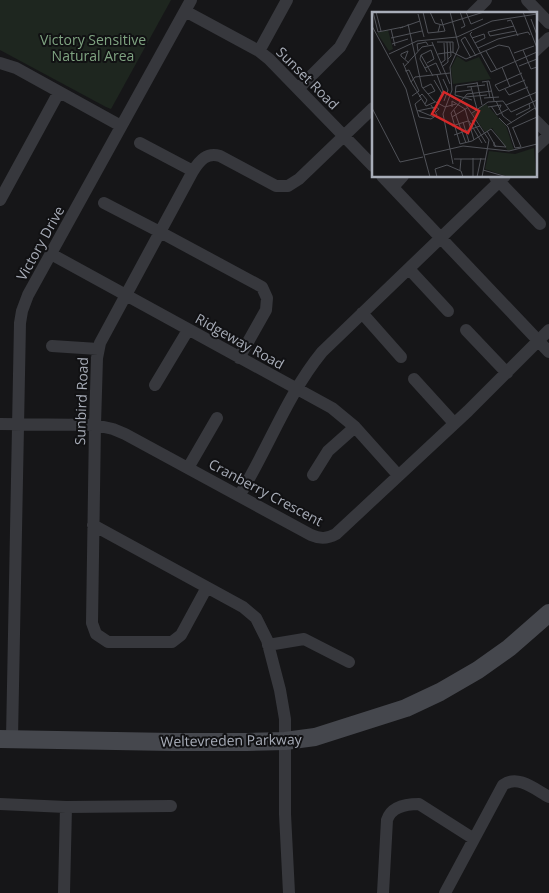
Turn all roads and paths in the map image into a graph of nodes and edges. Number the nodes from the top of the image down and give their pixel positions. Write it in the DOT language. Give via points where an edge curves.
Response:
graph roads {
  1 [pos="287,0"];
  2 [pos="366,0"];
  3 [pos="486,0"];
  4 [pos="527,0"];
  5 [pos="188,6"];
  6 [pos="474,12"];
  7 [pos="549,23"];
  8 [pos="549,38"];
  9 [pos="536,50"];
  10 [pos="259,51"];
  11 [pos="0,63"];
  12 [pos="299,88"];
  13 [pos="59,92"];
  14 [pos="372,109"];
  15 [pos="536,121"];
  16 [pos="121,126"];
  17 [pos="549,134"];
  18 [pos="344,136"];
  19 [pos="140,143"];
  20 [pos="536,147"];
  21 [pos="372,165"];
  22 [pos="193,171"];
  23 [pos="384,178"];
  24 [pos="402,178"];
  25 [pos="499,178"];
  26 [pos="393,187"];
  27 [pos="0,200"];
  28 [pos="104,203"];
  29 [pos="540,224"];
  30 [pos="160,232"];
  31 [pos="441,238"];
  32 [pos="51,254"];
  33 [pos="409,269"];
  34 [pos="125,296"];
  35 [pos="448,311"];
  36 [pos="362,314"];
  37 [pos="188,330"];
  38 [pos="466,330"];
  39 [pos="549,330"];
  40 [pos="538,340"];
  41 [pos="52,346"];
  42 [pos="98,349"];
  43 [pos="549,352"];
  44 [pos="401,357"];
  45 [pos="239,358"];
  46 [pos="507,373"];
  47 [pos="414,379"];
  48 [pos="155,385"];
  49 [pos="296,389"];
  50 [pos="217,418"];
  51 [pos="0,424"];
  52 [pos="17,424"];
  53 [pos="454,424"];
  54 [pos="95,426"];
  55 [pos="355,427"];
  56 [pos="188,468"];
  57 [pos="313,474"];
  58 [pos="398,475"];
  59 [pos="239,496"];
  60 [pos="94,525"];
  61 [pos="206,589"];
  62 [pos="549,613"];
  63 [pos="268,645"];
  64 [pos="349,662"];
  65 [pos="6,738"];
  66 [pos="285,741"];
  67 [pos="549,797"];
  68 [pos="0,804"];
  69 [pos="171,806"];
  70 [pos="66,807"];
  71 [pos="474,839"];
  72 [pos="64,893"];
  73 [pos="289,893"];
  74 [pos="383,893"];
  75 [pos="444,893"];
  1 -- 10 [label="street"];
  2 -- 12 [label="street" via="340,48"];
  3 -- 6 [label="street"];
  4 -- 7 [label="street"];
  5 -- 10 [label="street, Sunset Road"];
  5 -- 16 [label="street, Victory Drive"];
  8 -- 9 [label="street"];
  10 -- 12 [label="street, Sunset Road"];
  11 -- 13 [label="street" via="16,68"];
  12 -- 18 [label="street, Sunset Road"];
  13 -- 16 [label="street"];
  13 -- 27 [label="street"];
  14 -- 18 [label="street, Sunbird Road"];
  15 -- 17 [label="street"];
  16 -- 32 [label="street, Victory Drive"];
  17 -- 20 [label="street"];
  18 -- 21 [label="street, Sunset Road"];
  18 -- 22 [label="street, Sunbird Road" via="288,186 276,186 216,154 204,158"];
  19 -- 22 [label="street"];
  22 -- 30 [label="street, Sunbird Road"];
  23 -- 26 [label="street"];
  24 -- 26 [label="street"];
  25 -- 29 [label="street"];
  25 -- 31 [label="street"];
  26 -- 31 [label="street"];
  28 -- 30 [label="street"];
  30 -- 34 [label="street, Sunbird Road"];
  30 -- 45 [label="street" via="264,289 266,310"];
  31 -- 33 [label="street"];
  31 -- 40 [label="street"];
  32 -- 34 [label="street, Ridgeway Road"];
  32 -- 52 [label="street, Victory Drive" via="22,311"];
  33 -- 35 [label="street"];
  33 -- 36 [label="street"];
  34 -- 37 [label="street, Ridgeway Road"];
  34 -- 42 [label="street, Sunbird Road"];
  36 -- 44 [label="street"];
  36 -- 49 [label="street" via="322,352"];
  37 -- 45 [label="street, Ridgeway Road"];
  37 -- 48 [label="street"];
  38 -- 46 [label="street"];
  39 -- 40 [label="street, Cranberry Crescent"];
  40 -- 43 [label="street"];
  40 -- 46 [label="street, Cranberry Crescent"];
  41 -- 42 [label="street"];
  42 -- 54 [label="street, Sunbird Road"];
  45 -- 49 [label="street, Ridgeway Road"];
  46 -- 53 [label="street, Cranberry Crescent"];
  47 -- 53 [label="street"];
  49 -- 55 [label="street, Ridgeway Road" via="339,413"];
  49 -- 59 [label="street"];
  50 -- 56 [label="street"];
  51 -- 52 [label="street, Cranberry Crescent"];
  52 -- 54 [label="street, Cranberry Crescent"];
  52 -- 65 [label="street, Victory Drive"];
  53 -- 58 [label="street, Cranberry Crescent"];
  54 -- 56 [label="street, Cranberry Crescent" via="125,434"];
  54 -- 60 [label="street, Sunbird Road"];
  55 -- 57 [label="street" via="328,451"];
  55 -- 58 [label="street, Ridgeway Road"];
  56 -- 59 [label="street, Cranberry Crescent"];
  58 -- 59 [label="street, Cranberry Crescent" via="336,534 326,538 317,538"];
  60 -- 61 [label="street"];
  60 -- 61 [label="street, Sunbird Road" via="92,623 96,634 108,642 172,642 181,635"];
  61 -- 63 [label="street" via="252,613 260,623"];
  62 -- 66 [label="street, Weltevreden Parkway" via="478,670 423,700 373,720 315,737"];
  63 -- 64 [label="street" via="304,639"];
  63 -- 66 [label="street" via="280,690"];
  65 -- 66 [label="street, Weltevreden Parkway"];
  66 -- 73 [label="street"];
  67 -- 71 [label="street" via="523,783 508,782 503,785"];
  68 -- 70 [label="street"];
  69 -- 70 [label="street"];
  70 -- 72 [label="street"];
  71 -- 74 [label="street" via="419,804 408,804 391,811 386,829"];
  71 -- 75 [label="street"];
}
